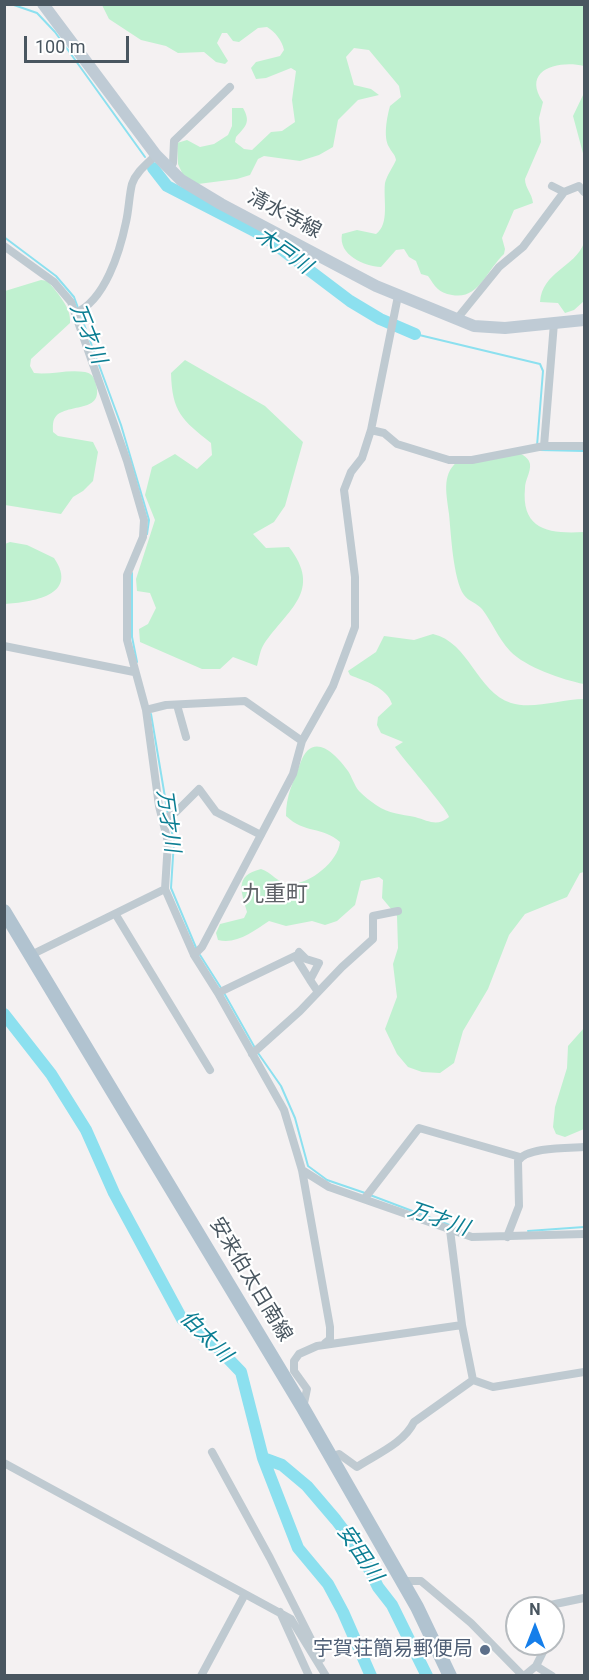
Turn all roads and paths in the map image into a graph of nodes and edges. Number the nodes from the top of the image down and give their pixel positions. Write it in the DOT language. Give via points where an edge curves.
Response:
graph roads {
  1 [pos="43,4"];
  2 [pos="230,87"];
  3 [pos="156,156"];
  4 [pos="169,169"];
  5 [pos="580,185"];
  6 [pos="552,186"];
  7 [pos="564,192"];
  8 [pos="4,246"];
  9 [pos="398,296"];
  10 [pos="75,313"];
  11 [pos="456,320"];
  12 [pos="585,320"];
  13 [pos="554,323"];
  14 [pos="371,430"];
  15 [pos="544,446"];
  16 [pos="585,446"];
  17 [pos="4,646"];
  18 [pos="134,672"];
  19 [pos="177,705"];
  20 [pos="146,710"];
  21 [pos="186,737"];
  22 [pos="302,741"];
  23 [pos="167,818"];
  24 [pos="261,835"];
  25 [pos="165,889"];
  26 [pos="4,911"];
  27 [pos="398,911"];
  28 [pos="116,915"];
  29 [pos="299,952"];
  30 [pos="197,953"];
  31 [pos="31,955"];
  32 [pos="310,980"];
  33 [pos="222,991"];
  34 [pos="318,992"];
  35 [pos="255,1051"];
  36 [pos="210,1070"];
  37 [pos="585,1147"];
  38 [pos="520,1157"];
  39 [pos="302,1170"];
  40 [pos="367,1195"];
  41 [pos="450,1230"];
  42 [pos="509,1234"];
  43 [pos="585,1234"];
  44 [pos="462,1325"];
  45 [pos="326,1343"];
  46 [pos="585,1372"];
  47 [pos="473,1380"];
  48 [pos="303,1408"];
  49 [pos="212,1452"];
  50 [pos="330,1457"];
  51 [pos="4,1463"];
  52 [pos="401,1581"];
  53 [pos="245,1594"];
  54 [pos="585,1598"];
  55 [pos="565,1602"];
  56 [pos="280,1612"];
  57 [pos="541,1656"];
  58 [pos="536,1666"];
  59 [pos="201,1676"];
  60 [pos="309,1676"];
  61 [pos="327,1676"];
  62 [pos="450,1676"];
  63 [pos="524,1676"];
  64 [pos="552,1676"];
  1 -- 3 [label="main road, 清水寺線"];
  2 -- 4 [label="street" via="174,141"];
  3 -- 4 [label="main road, 清水寺線"];
  3 -- 10 [label="street" via="132,184 126,223 108,274 92,304"];
  4 -- 9 [label="main road, 清水寺線" via="221,204"];
  5 -- 7 [label="street"];
  6 -- 7 [label="street"];
  7 -- 11 [label="street" via="523,248 499,267"];
  8 -- 10 [label="street" via="62,288"];
  9 -- 11 [label="main road, 清水寺線"];
  9 -- 14 [label="street"];
  10 -- 18 [label="street" via="144,520 143,537 127,575 127,640"];
  11 -- 13 [label="main road, 清水寺線" via="489,329"];
  12 -- 13 [label="main road, 清水寺線"];
  13 -- 15 [label="street"];
  14 -- 15 [label="street" via="384,433 397,444 449,460 472,460"];
  14 -- 22 [label="street" via="362,458 344,490 355,577 355,627 333,686"];
  15 -- 16 [label="street"];
  17 -- 18 [label="street"];
  18 -- 20 [label="street"];
  19 -- 20 [label="street"];
  19 -- 21 [label="street"];
  19 -- 22 [label="street" via="245,701"];
  20 -- 23 [label="street"];
  22 -- 24 [label="street" via="293,774"];
  23 -- 24 [label="street" via="199,789 216,812"];
  23 -- 25 [label="street"];
  24 -- 30 [label="street"];
  25 -- 28 [label="street"];
  25 -- 30 [label="street"];
  26 -- 31 [label="main road, 安来伯太日南線"];
  27 -- 34 [label="street" via="372,916 373,939"];
  28 -- 31 [label="street"];
  28 -- 36 [label="street"];
  29 -- 32 [label="street" via="319,963"];
  30 -- 33 [label="street"];
  31 -- 48 [label="main road, 安来伯太日南線"];
  32 -- 33 [label="street" via="295,956"];
  32 -- 34 [label="street"];
  33 -- 35 [label="street"];
  34 -- 35 [label="street"];
  35 -- 39 [label="street" via="284,1110"];
  37 -- 38 [label="street" via="531,1152"];
  38 -- 40 [label="street" via="419,1128"];
  38 -- 42 [label="street" via="519,1206"];
  39 -- 40 [label="street" via="329,1187"];
  39 -- 45 [label="street" via="330,1327"];
  40 -- 41 [label="street"];
  41 -- 42 [label="street" via="479,1239"];
  41 -- 44 [label="street"];
  42 -- 43 [label="street"];
  44 -- 45 [label="street"];
  44 -- 47 [label="street"];
  45 -- 48 [label="street" via="299,1354 294,1361 294,1371 307,1389"];
  46 -- 47 [label="street" via="493,1387"];
  47 -- 50 [label="street" via="414,1422 412,1430 399,1441 357,1467 339,1454"];
  48 -- 50 [label="main road, 安来伯太日南線"];
  49 -- 61 [label="street" via="291,1598"];
  50 -- 52 [label="main road, 安来伯太日南線"];
  51 -- 53 [label="street"];
  52 -- 62 [label="main road, 安来伯太日南線"];
  52 -- 63 [label="street" via="421,1581 471,1623"];
  53 -- 56 [label="street"];
  53 -- 59 [label="street"];
  54 -- 55 [label="street"];
  56 -- 60 [label="street"];
  56 -- 61 [label="street" via="291,1619"];
  57 -- 58 [label="street"];
  58 -- 63 [label="street"];
  58 -- 64 [label="street"];
}
